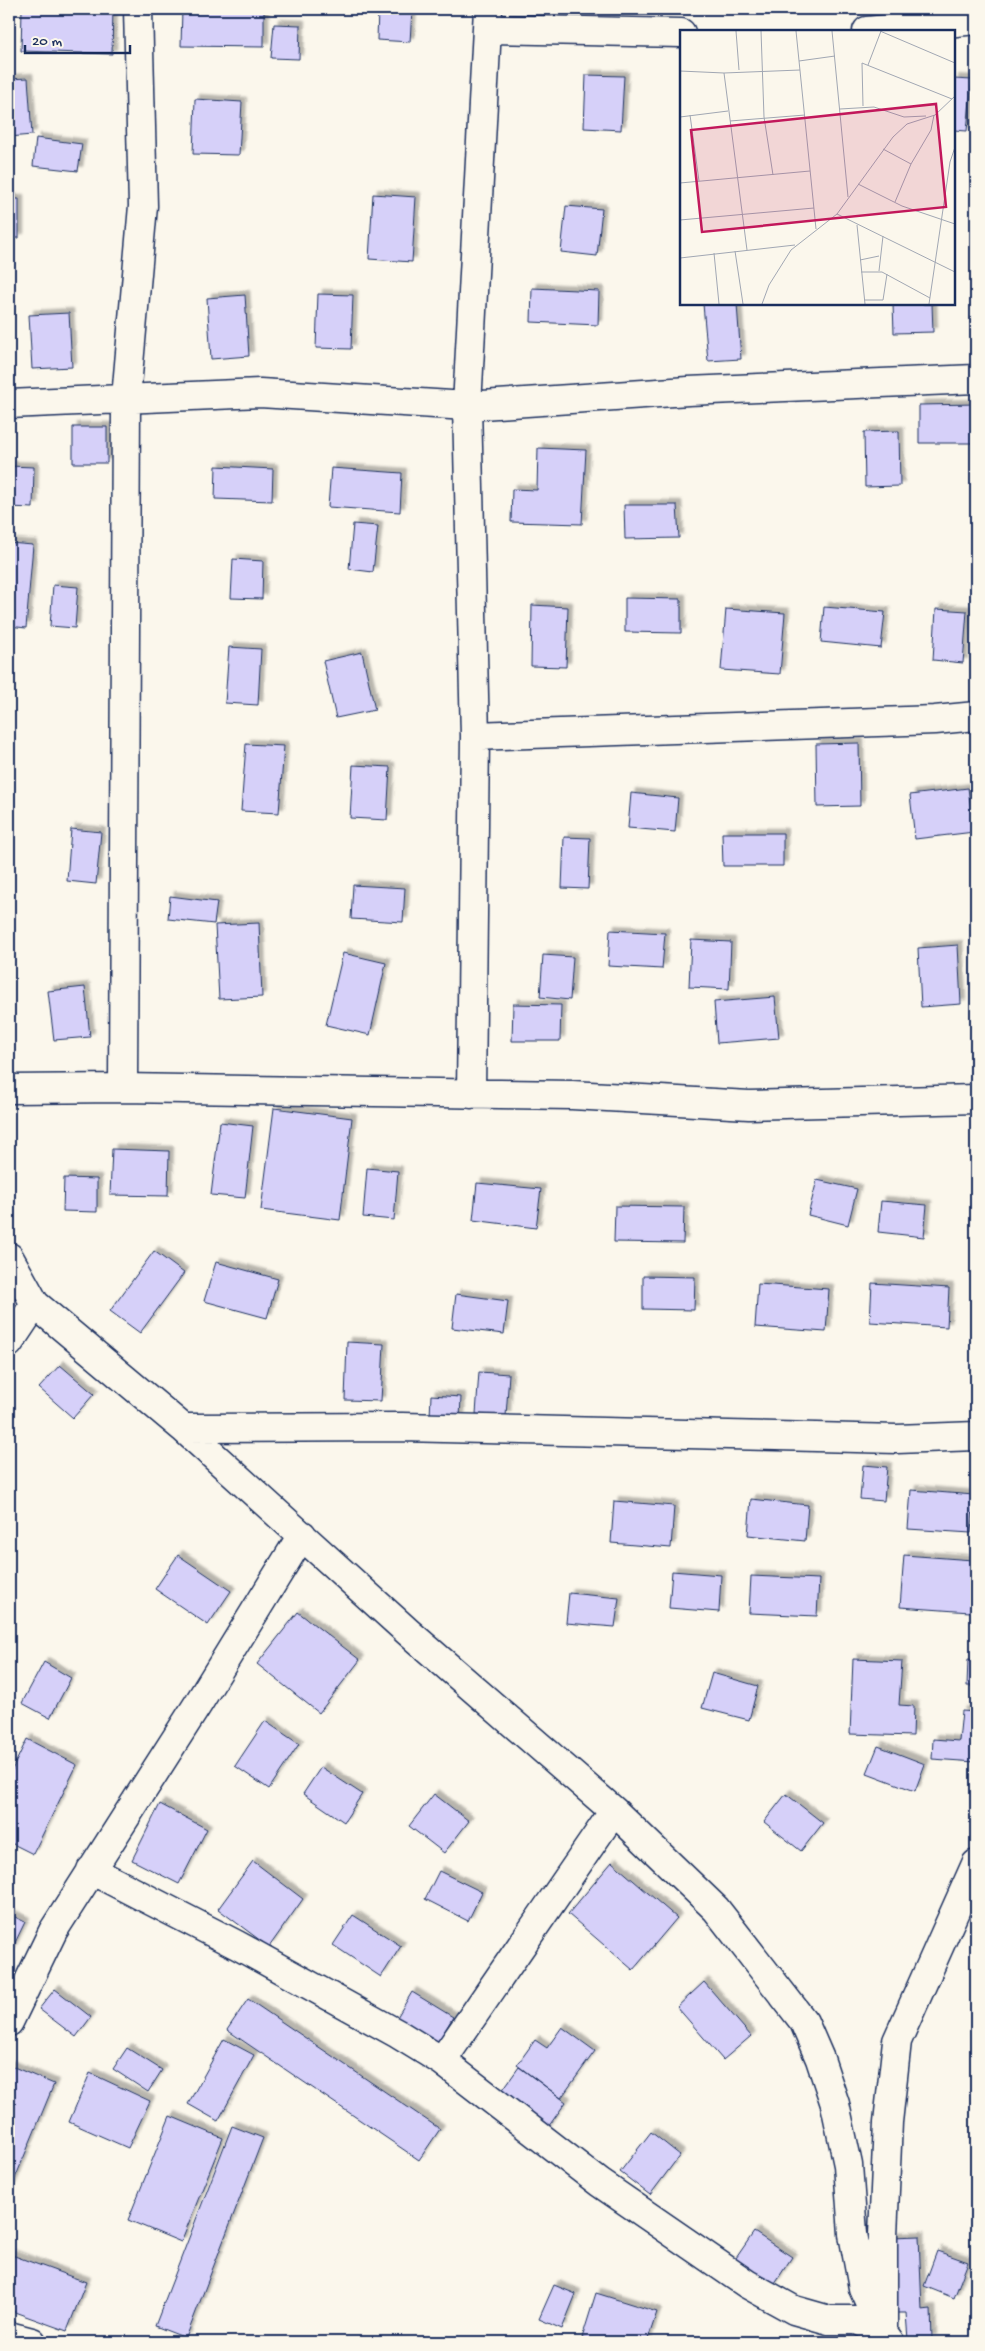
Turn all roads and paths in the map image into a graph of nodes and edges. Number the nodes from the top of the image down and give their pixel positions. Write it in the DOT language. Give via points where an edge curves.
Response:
graph roads {
  1 [pos="138,9"];
  2 [pos="488,19"];
  3 [pos="976,20"];
  4 [pos="877,30"];
  5 [pos="680,33"];
  6 [pos="976,379"];
  7 [pos="126,398"];
  8 [pos="9,404"];
  9 [pos="467,406"];
  10 [pos="976,716"];
  11 [pos="475,736"];
  12 [pos="123,1088"];
  13 [pos="9,1089"];
  14 [pos="470,1094"];
  15 [pos="976,1099"];
  16 [pos="9,1257"];
  17 [pos="35,1304"];
  18 [pos="9,1343"];
  19 [pos="184,1428"];
  20 [pos="976,1436"];
  21 [pos="302,1535"];
  22 [pos="614,1811"];
  23 [pos="976,1864"];
  24 [pos="92,1870"];
  25 [pos="9,2022"];
  26 [pos="442,2061"];
  27 [pos="9,2336"];
  28 [pos="887,2337"];
  29 [pos="32,2342"];
  1 -- 7 [label="street" via="143,206"];
  2 -- 5 [label="street"];
  2 -- 9 [label="street"];
  3 -- 4 [label="street"];
  6 -- 9 [label="street" via="688,391"];
  7 -- 8 [label="street"];
  7 -- 9 [label="street" via="260,393"];
  7 -- 12 [label="street"];
  9 -- 11 [label="street"];
  10 -- 11 [label="street"];
  11 -- 14 [label="street"];
  12 -- 13 [label="street"];
  12 -- 14 [label="street"];
  14 -- 15 [label="street" via="572,1095 749,1105"];
  16 -- 17 [label="street"];
  17 -- 18 [label="street"];
  17 -- 19 [label="street"];
  19 -- 20 [label="street" via="402,1427 896,1439"];
  19 -- 21 [label="street"];
  21 -- 22 [label="street"];
  21 -- 24 [label="street"];
  22 -- 26 [label="street"];
  22 -- 28 [label="street" via="716,1909 804,2022 835,2104 848,2165 853,2234 863,2288"];
  23 -- 28 [label="street" via="897,2041 888,2122 883,2235"];
  24 -- 25 [label="street" via="53,1930"];
  24 -- 26 [label="street" via="237,1945"];
  26 -- 28 [label="street" via="600,2183 747,2284 794,2310 829,2320 857,2320"];
  27 -- 29 [label="street"];
}
